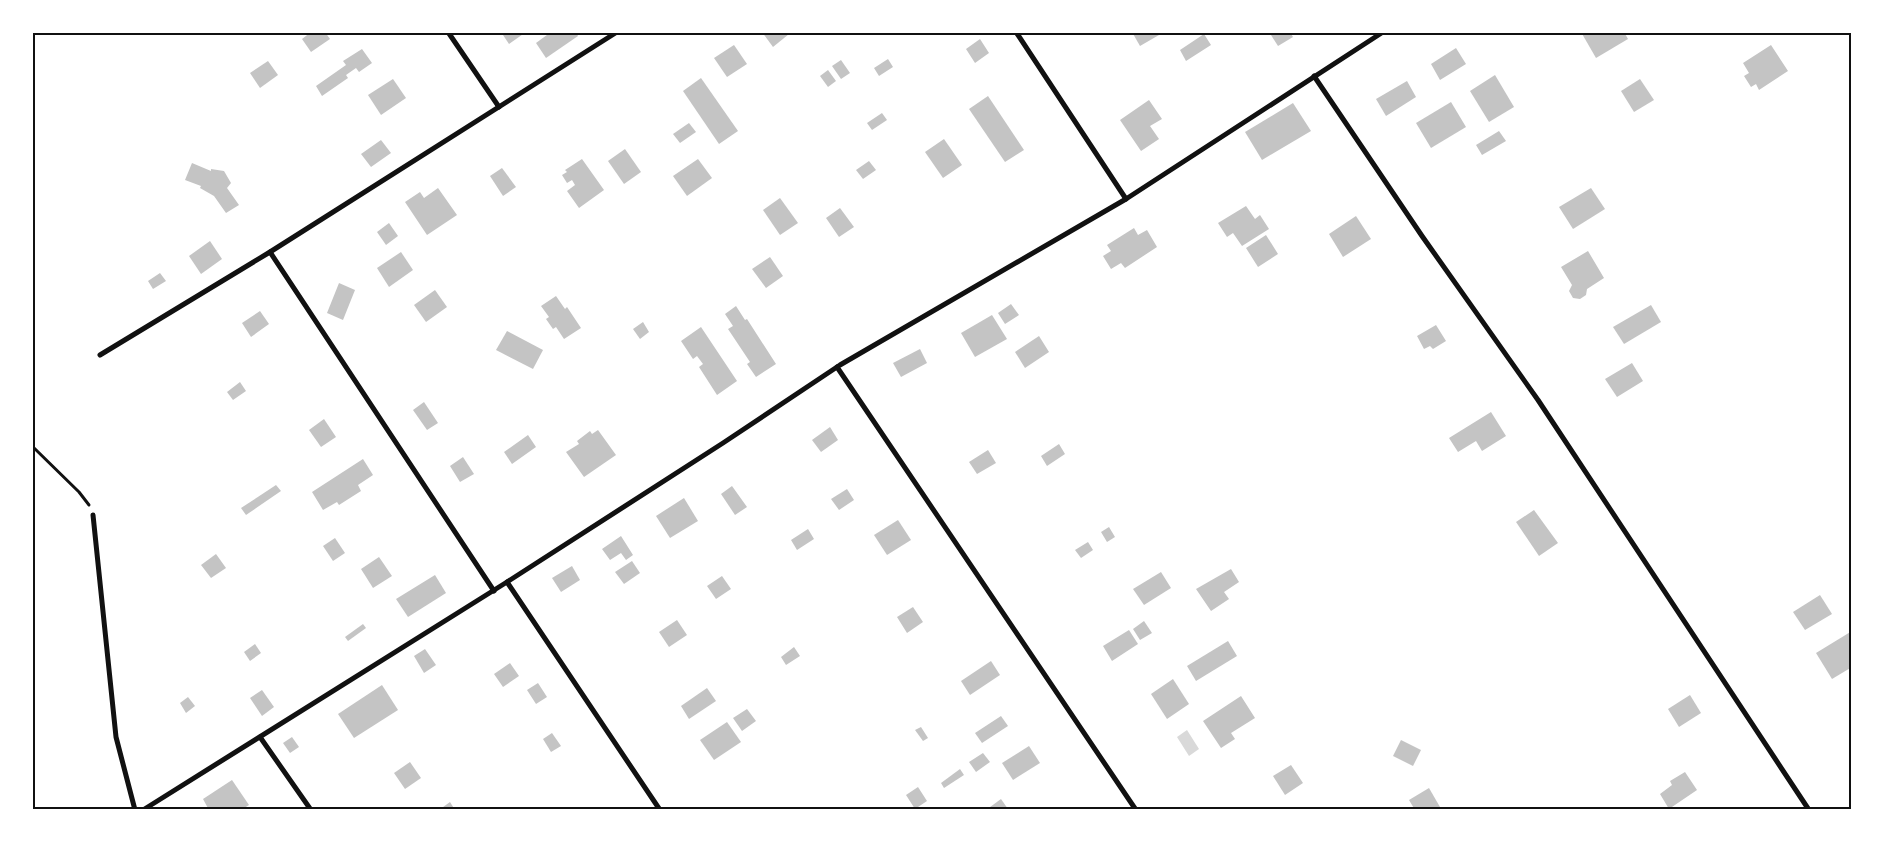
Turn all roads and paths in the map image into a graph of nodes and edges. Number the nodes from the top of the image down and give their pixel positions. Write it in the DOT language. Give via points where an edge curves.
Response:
graph roads {
  1 [pos="448,32"];
  2 [pos="617,32"];
  3 [pos="1016,32"];
  4 [pos="1383,32"];
  5 [pos="1314,76"];
  6 [pos="498,107"];
  7 [pos="1126,198"];
  8 [pos="270,252"];
  9 [pos="100,355"];
  10 [pos="837,367"];
  11 [pos="32,446"];
  12 [pos="93,516"];
  13 [pos="508,582"];
  14 [pos="494,591"];
  15 [pos="260,737"];
  16 [pos="135,810"];
  17 [pos="143,810"];
  18 [pos="311,810"];
  19 [pos="660,810"];
  20 [pos="1136,810"];
  21 [pos="1809,810"];
  1 -- 6 [label="street"];
  2 -- 6 [label="street"];
  3 -- 7 [label="street"];
  4 -- 5 [label="street"];
  5 -- 7 [label="street"];
  5 -- 21 [label="street" via="1538,400"];
  6 -- 8 [label="street"];
  7 -- 10 [label="street"];
  8 -- 9 [label="street"];
  8 -- 14 [label="street"];
  10 -- 13 [label="street"];
  10 -- 20 [label="street"];
  11 -- 12 [label="path" via="79,492"];
  12 -- 16 [label="street" via="116,736"];
  13 -- 14 [label="street"];
  13 -- 19 [label="street"];
  14 -- 15 [label="street"];
  15 -- 17 [label="street"];
  15 -- 18 [label="street"];
}
